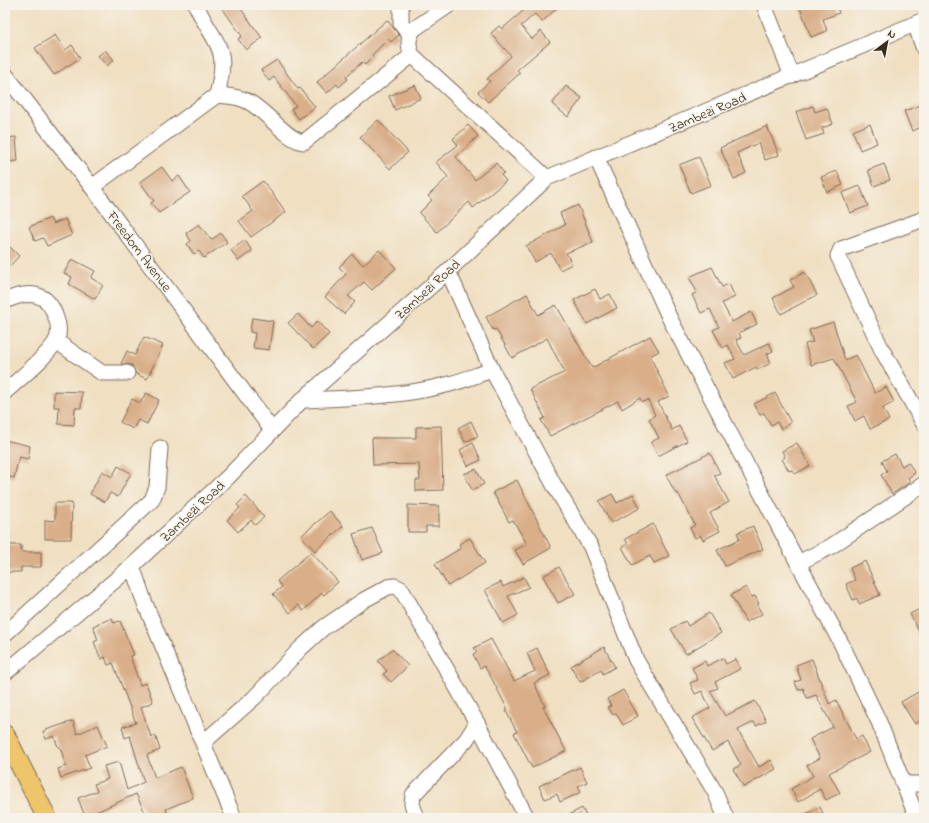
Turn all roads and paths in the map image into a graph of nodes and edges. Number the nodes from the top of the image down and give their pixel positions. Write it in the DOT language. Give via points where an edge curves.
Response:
graph roads {
  1 [pos="196,5"];
  2 [pos="401,5"];
  3 [pos="449,5"];
  4 [pos="764,5"];
  5 [pos="919,22"];
  6 [pos="410,35"];
  7 [pos="924,48"];
  8 [pos="412,56"];
  9 [pos="792,76"];
  10 [pos="8,83"];
  11 [pos="217,95"];
  12 [pos="596,157"];
  13 [pos="547,178"];
  14 [pos="92,187"];
  15 [pos="924,219"];
  16 [pos="448,271"];
  17 [pos="5,301"];
  18 [pos="56,340"];
  19 [pos="492,370"];
  20 [pos="127,373"];
  21 [pos="5,392"];
  22 [pos="302,400"];
  23 [pos="924,424"];
  24 [pos="272,430"];
  25 [pos="160,448"];
  26 [pos="924,484"];
  27 [pos="798,563"];
  28 [pos="132,566"];
  29 [pos="5,634"];
  30 [pos="5,673"];
  31 [pos="477,723"];
  32 [pos="5,735"];
  33 [pos="204,742"];
  34 [pos="905,784"];
  35 [pos="924,784"];
  36 [pos="47,818"];
  37 [pos="234,818"];
  38 [pos="417,818"];
  39 [pos="527,818"];
  40 [pos="726,818"];
  41 [pos="917,818"];
  1 -- 11 [label="street" via="216,38 222,54"];
  2 -- 6 [label="street" via="401,24"];
  3 -- 6 [label="street"];
  4 -- 9 [label="street"];
  5 -- 7 [label="street"];
  5 -- 9 [label="street, Zambezi Road"];
  6 -- 8 [label="street" via="408,43"];
  8 -- 11 [label="street" via="304,142 294,140 261,109 246,100"];
  8 -- 13 [label="street"];
  9 -- 12 [label="street, Zambezi Road"];
  10 -- 14 [label="street, Freedom Avenue"];
  11 -- 14 [label="street"];
  12 -- 13 [label="street, Zambezi Road"];
  12 -- 27 [label="street" via="670,319"];
  13 -- 16 [label="street, Zambezi Road"];
  14 -- 24 [label="street, Freedom Avenue"];
  15 -- 23 [label="street" via="842,249 838,256 882,350"];
  16 -- 19 [label="street"];
  16 -- 22 [label="street, Zambezi Road"];
  17 -- 18 [label="street" via="32,294 48,301 57,321 59,331"];
  18 -- 20 [label="street" via="102,373"];
  18 -- 21 [label="street" via="25,375"];
  19 -- 22 [label="street" via="428,389"];
  19 -- 40 [label="street" via="554,485 591,547 636,660 715,792"];
  22 -- 24 [label="street, Zambezi Road"];
  24 -- 28 [label="street, Zambezi Road" via="229,476"];
  25 -- 29 [label="street" via="157,487 152,500"];
  26 -- 27 [label="street" via="830,547"];
  27 -- 34 [label="street" via="841,643"];
  28 -- 30 [label="street, Zambezi Road"];
  28 -- 33 [label="street" via="144,601"];
  31 -- 33 [label="street" via="401,589 395,586 364,600 323,628 255,697"];
  31 -- 38 [label="street" via="466,740 413,795 412,804"];
  31 -- 39 [label="street"];
  32 -- 36 [label="main road"];
  33 -- 37 [label="street"];
  34 -- 35 [label="street"];
  34 -- 41 [label="street"];
}
